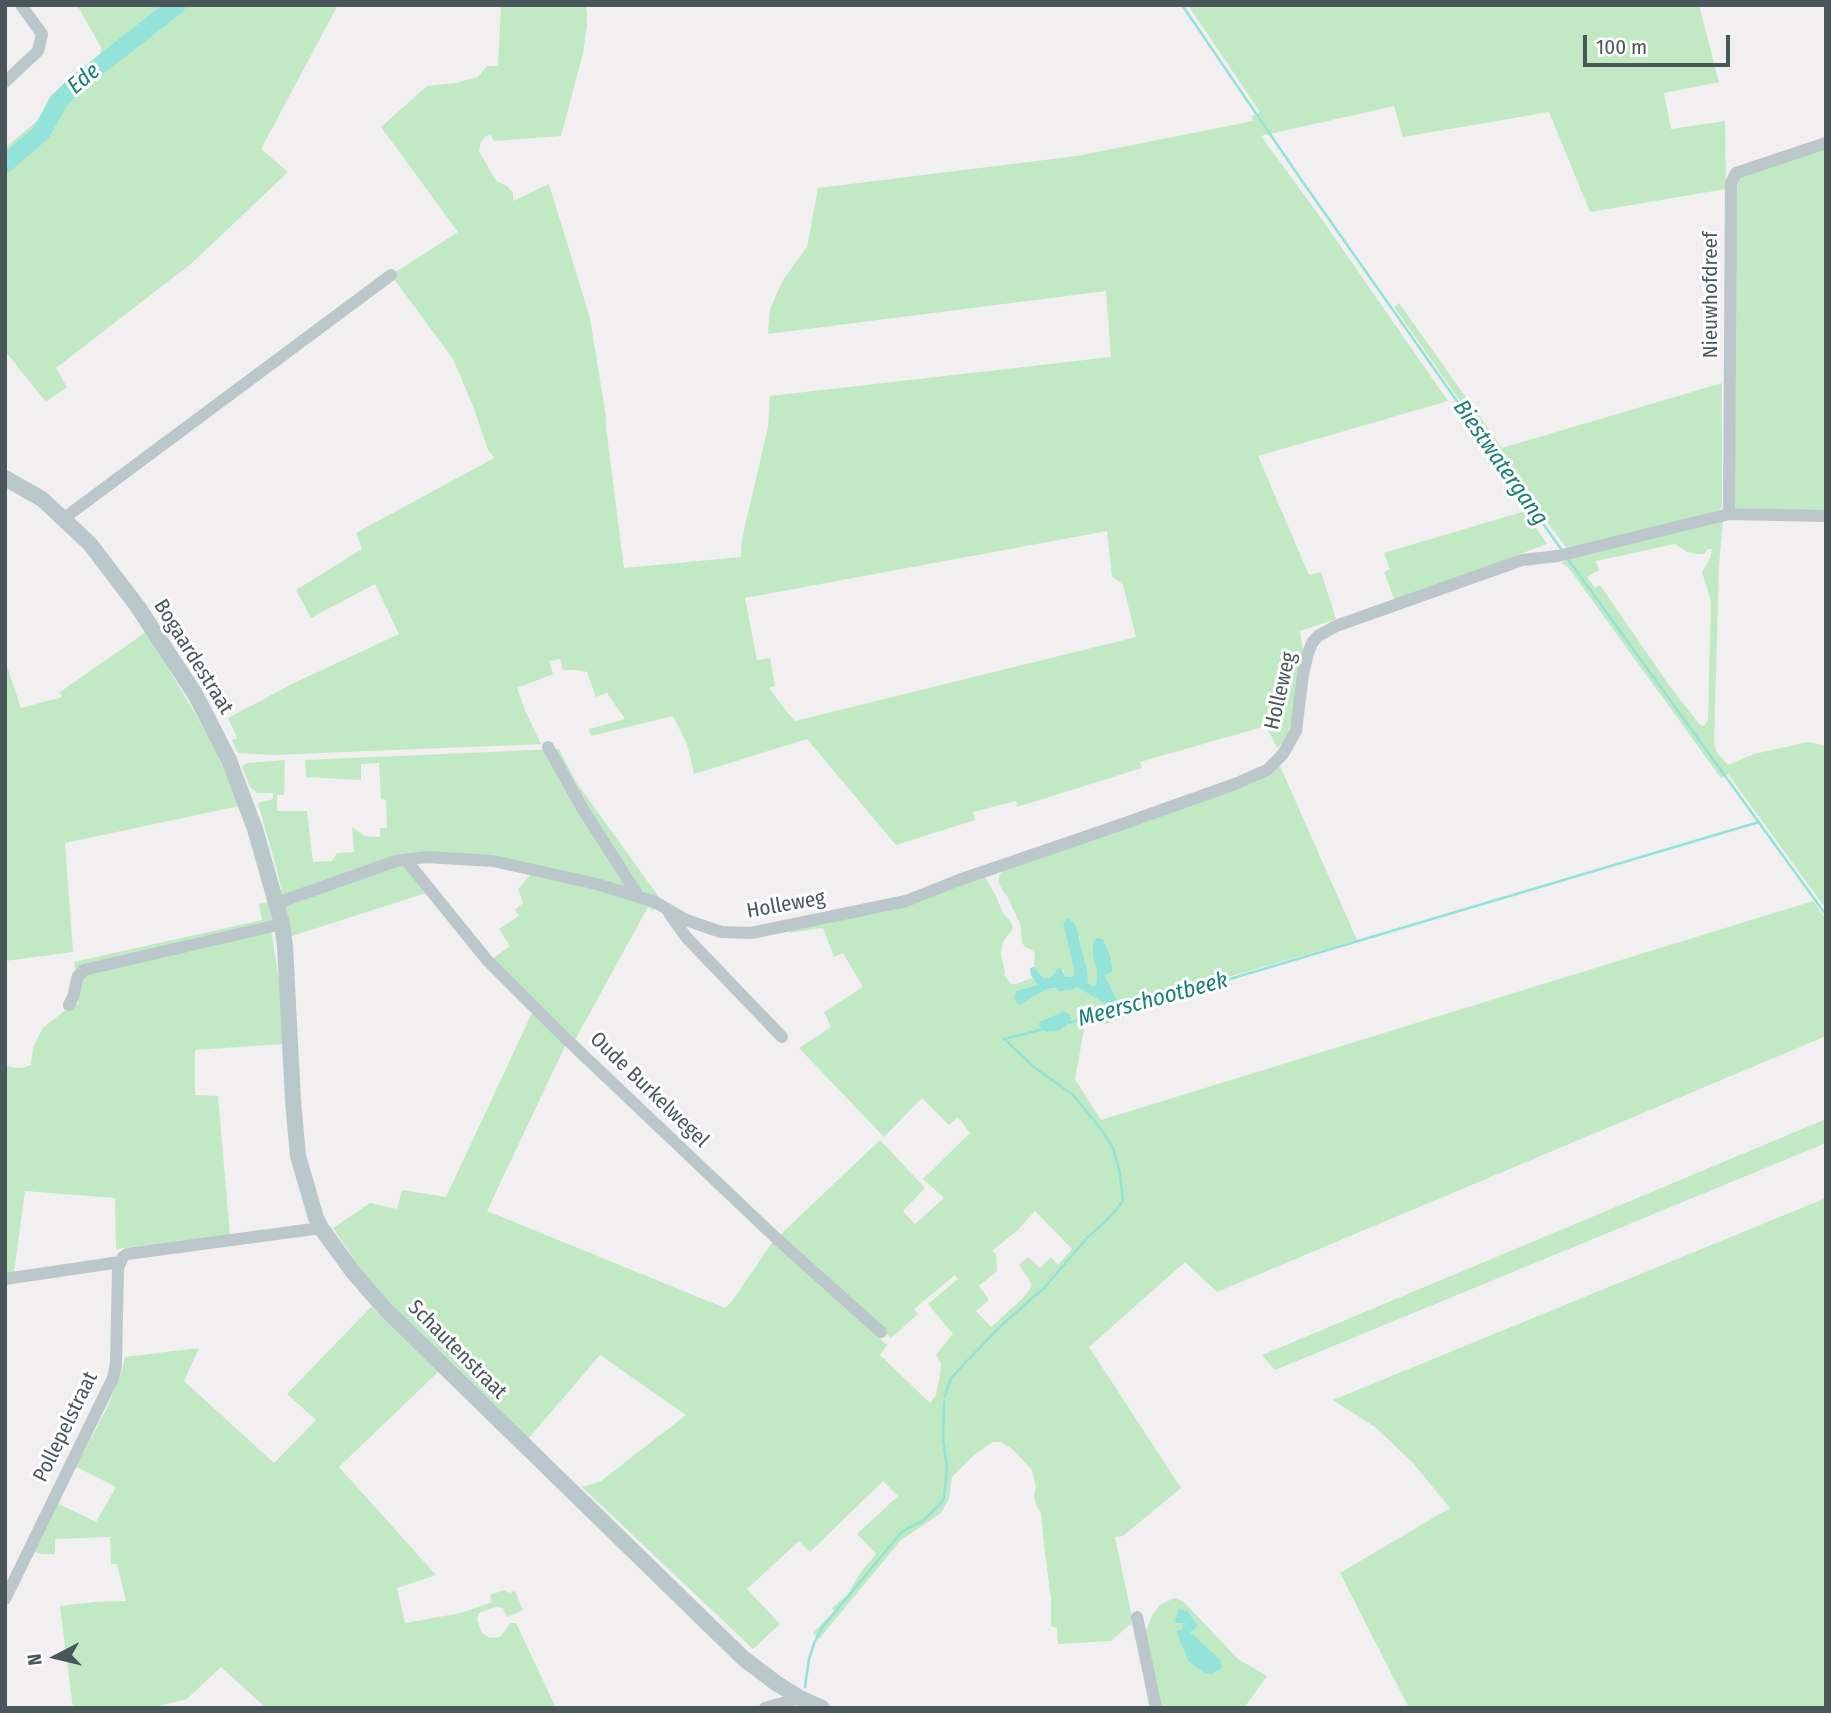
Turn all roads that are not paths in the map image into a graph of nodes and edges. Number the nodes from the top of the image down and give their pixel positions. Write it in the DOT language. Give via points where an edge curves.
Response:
graph roads {
  1 [pos="21,5"];
  2 [pos="5,82"];
  3 [pos="1826,144"];
  4 [pos="391,275"];
  5 [pos="5,478"];
  6 [pos="1729,514"];
  7 [pos="1826,516"];
  8 [pos="65,519"];
  9 [pos="548,747"];
  10 [pos="406,860"];
  11 [pos="639,897"];
  12 [pos="277,903"];
  13 [pos="667,909"];
  14 [pos="282,924"];
  15 [pos="69,1005"];
  16 [pos="782,1037"];
  17 [pos="321,1228"];
  18 [pos="120,1262"];
  19 [pos="5,1279"];
  20 [pos="881,1332"];
  21 [pos="5,1599"];
  22 [pos="1137,1617"];
  23 [pos="800,1698"];
  24 [pos="765,1708"];
  25 [pos="822,1708"];
  26 [pos="1156,1708"];
  1 -- 2 [label="street" via="42,34 38,51"];
  3 -- 6 [label="street, Nieuwhofdreef" via="1736,173 1731,183"];
  4 -- 8 [label="street"];
  5 -- 8 [label="street, Bogaardestraat" via="42,499"];
  6 -- 7 [label="street, Holleweg"];
  6 -- 13 [label="street, Holleweg" via="1563,554 1522,559 1336,626 1312,643 1296,730 1283,754 1266,771 1235,784 906,901 751,933 721,932"];
  8 -- 12 [label="street, Bogaardestraat" via="138,607 195,694 229,760"];
  9 -- 11 [label="street"];
  10 -- 11 [label="street, Holleweg" via="493,861"];
  10 -- 12 [label="street, Holleweg"];
  10 -- 20 [label="street, Oude Burkelwegel" via="487,960 777,1239"];
  11 -- 13 [label="street, Holleweg"];
  12 -- 14 [label="street, Schautenstraat"];
  13 -- 16 [label="street" via="686,937"];
  14 -- 15 [label="street" via="84,970"];
  14 -- 17 [label="street, Schautenstraat" via="298,1156"];
  17 -- 18 [label="street" via="127,1254"];
  17 -- 23 [label="street, Schautenstraat" via="386,1310 481,1404 743,1658"];
  18 -- 19 [label="street"];
  18 -- 21 [label="street, Pollepelstraat" via="113,1378"];
  22 -- 26 [label="street"];
  23 -- 24 [label="street"];
  23 -- 25 [label="street, Schautenstraat"];
}
